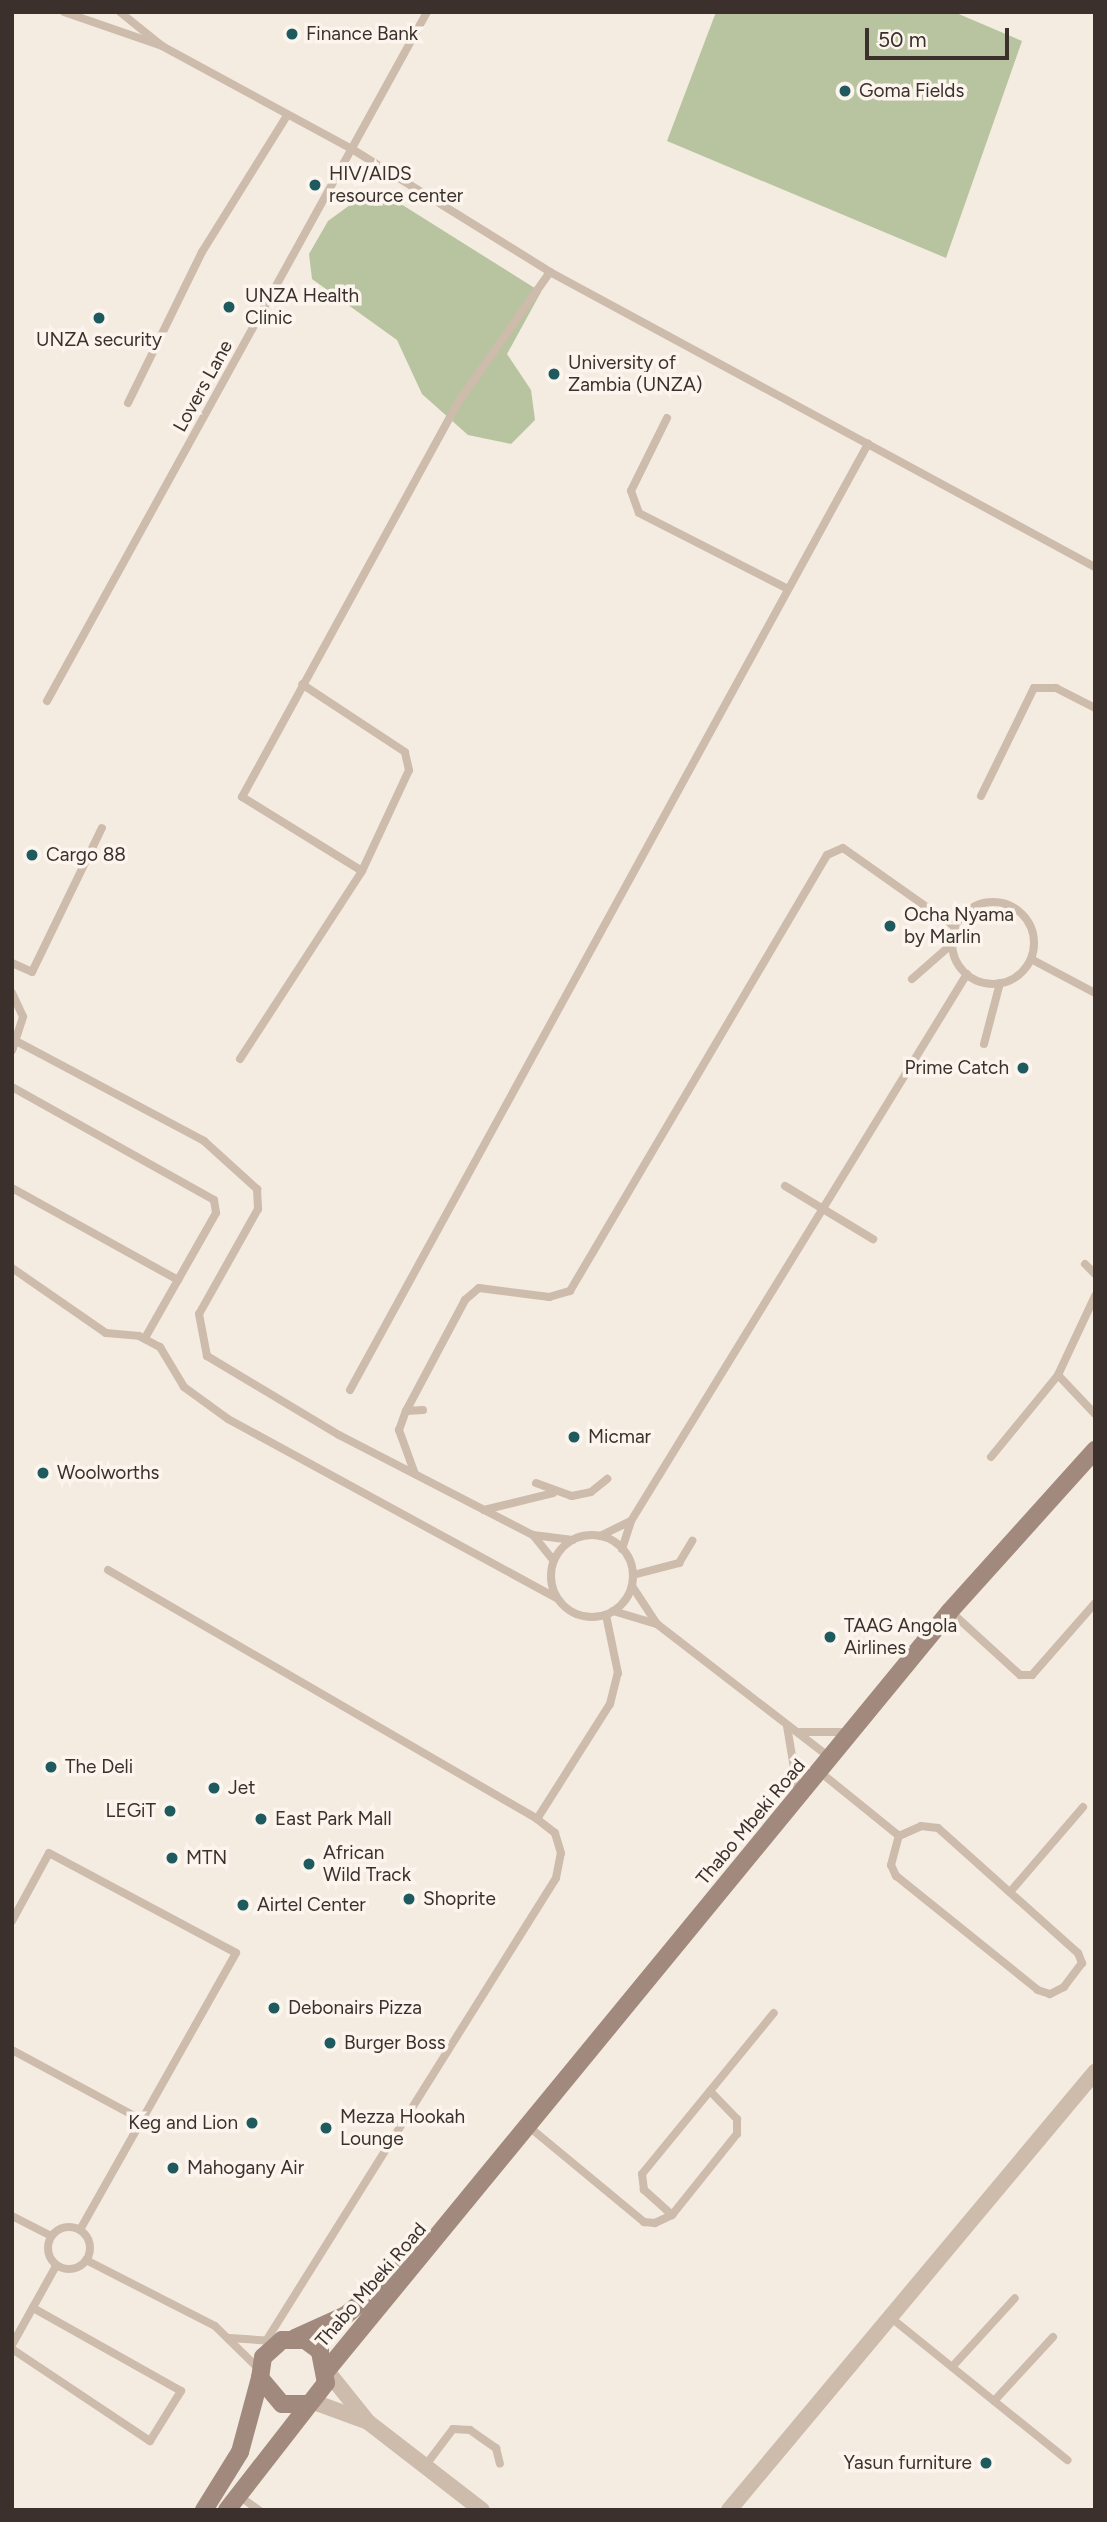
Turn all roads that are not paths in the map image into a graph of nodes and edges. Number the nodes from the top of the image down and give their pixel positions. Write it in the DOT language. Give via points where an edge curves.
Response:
graph roads {
  1 [pos="64,12"];
  2 [pos="120,12"];
  3 [pos="427,12"];
  4 [pos="162,46"];
  5 [pos="286,117"];
  6 [pos="352,149"];
  7 [pos="550,272"];
  8 [pos="128,403"];
  9 [pos="667,418"];
  10 [pos="868,444"];
  11 [pos="1095,567"];
  12 [pos="788,589"];
  13 [pos="302,684"];
  14 [pos="47,701"];
  15 [pos="1095,708"];
  16 [pos="981,796"];
  17 [pos="102,828"];
  18 [pos="362,871"];
  19 [pos="956,927"];
  20 [pos="952,944"];
  21 [pos="1031,959"];
  22 [pos="15,964"];
  23 [pos="12,974"];
  24 [pos="967,974"];
  25 [pos="912,979"];
  26 [pos="1000,983"];
  27 [pos="12,993"];
  28 [pos="1095,993"];
  29 [pos="984,1044"];
  30 [pos="15,1046"];
  31 [pos="240,1059"];
  32 [pos="12,1087"];
  33 [pos="785,1186"];
  34 [pos="12,1188"];
  35 [pos="822,1209"];
  36 [pos="873,1239"];
  37 [pos="1085,1264"];
  38 [pos="12,1268"];
  39 [pos="1095,1274"];
  40 [pos="178,1280"];
  41 [pos="1095,1296"];
  42 [pos="145,1338"];
  43 [pos="1058,1375"];
  44 [pos="350,1390"];
  45 [pos="423,1410"];
  46 [pos="405,1411"];
  47 [pos="1095,1414"];
  48 [pos="1095,1450"];
  49 [pos="991,1457"];
  50 [pos="415,1474"];
  51 [pos="607,1479"];
  52 [pos="536,1483"];
  53 [pos="556,1492"];
  54 [pos="484,1510"];
  55 [pos="631,1521"];
  56 [pos="533,1535"];
  57 [pos="600,1536"];
  58 [pos="573,1540"];
  59 [pos="692,1541"];
  60 [pos="622,1549"];
  61 [pos="554,1561"];
  62 [pos="108,1570"];
  63 [pos="633,1575"];
  64 [pos="632,1586"];
  65 [pos="556,1598"];
  66 [pos="1095,1603"];
  67 [pos="950,1611"];
  68 [pos="610,1613"];
  69 [pos="657,1624"];
  70 [pos="785,1723"];
  71 [pos="854,1730"];
  72 [pos="825,1765"];
  73 [pos="798,1798"];
  74 [pos="1083,1807"];
  75 [pos="537,1819"];
  76 [pos="899,1836"];
  77 [pos="1010,1892"];
  78 [pos="12,1921"];
  79 [pos="775,2013"];
  80 [pos="12,2050"];
  81 [pos="1095,2072"];
  82 [pos="710,2091"];
  83 [pos="142,2120"];
  84 [pos="528,2126"];
  85 [pos="672,2215"];
  86 [pos="12,2216"];
  87 [pos="448,2228"];
  88 [pos="80,2230"];
  89 [pos="51,2236"];
  90 [pos="86,2260"];
  91 [pos="56,2266"];
  92 [pos="1015,2298"];
  93 [pos="33,2308"];
  94 [pos="890,2318"];
  95 [pos="1053,2337"];
  96 [pos="230,2338"];
  97 [pos="281,2340"];
  98 [pos="12,2347"];
  99 [pos="952,2367"];
  100 [pos="327,2370"];
  101 [pos="260,2374"];
  102 [pos="994,2401"];
  103 [pos="308,2403"];
  104 [pos="368,2422"];
  105 [pos="1067,2460"];
  106 [pos="500,2464"];
  107 [pos="425,2466"];
  108 [pos="232,2502"];
  109 [pos="204,2510"];
  110 [pos="259,2510"];
  111 [pos="482,2510"];
  112 [pos="729,2510"];
  1 -- 4 [label="lane"];
  2 -- 4 [label="lane"];
  3 -- 6 [label="lane, Lovers Lane"];
  4 -- 5 [label="lane"];
  5 -- 6 [label="lane"];
  5 -- 8 [label="lane" via="202,252"];
  6 -- 7 [label="lane"];
  6 -- 14 [label="lane, Lovers Lane"];
  7 -- 10 [label="lane"];
  7 -- 13 [label="lane" via="459,401"];
  9 -- 12 [label="lane" via="631,491 639,513"];
  10 -- 11 [label="lane"];
  10 -- 12 [label="lane"];
  12 -- 44 [label="lane"];
  13 -- 18 [label="lane" via="405,752 404,789"];
  13 -- 18 [label="lane" via="242,797"];
  15 -- 16 [label="lane" via="1056,688 1034,688"];
  17 -- 22 [label="lane" via="32,972"];
  18 -- 31 [label="lane"];
  19 -- 20 [label="lane"];
  19 -- 21 [label="lane" via="975,906 1005,903 1028,921"];
  19 -- 46 [label="lane" via="843,848 827,855 570,1291 549,1297 479,1288 465,1300"];
  20 -- 24 [label="lane"];
  20 -- 25 [label="lane"];
  21 -- 26 [label="lane" via="1017,976"];
  21 -- 28 [label="lane"];
  22 -- 23 [label="lane"];
  24 -- 26 [label="lane"];
  24 -- 35 [label="lane"];
  26 -- 29 [label="lane"];
  27 -- 30 [label="lane" via="23,1017"];
  30 -- 50 [label="lane" via="230,1160 257,1189 257,1209 199,1314 207,1356"];
  32 -- 40 [label="lane" via="215,1200 216,1213"];
  33 -- 35 [label="lane"];
  34 -- 40 [label="lane"];
  35 -- 36 [label="lane"];
  35 -- 55 [label="lane"];
  37 -- 39 [label="lane"];
  38 -- 42 [label="lane" via="106,1334"];
  40 -- 42 [label="lane"];
  41 -- 43 [label="lane"];
  42 -- 65 [label="lane" via="169,1355 184,1387 228,1419"];
  43 -- 47 [label="lane"];
  43 -- 49 [label="lane"];
  45 -- 46 [label="lane"];
  46 -- 50 [label="lane" via="399,1430"];
  48 -- 67 [label="main road, Thabo Mbeki Road"];
  50 -- 54 [label="lane"];
  51 -- 53 [label="lane" via="591,1492"];
  52 -- 53 [label="lane"];
  53 -- 54 [label="lane"];
  54 -- 56 [label="lane"];
  55 -- 57 [label="lane"];
  55 -- 60 [label="lane"];
  56 -- 58 [label="lane"];
  56 -- 61 [label="lane"];
  57 -- 58 [label="lane"];
  57 -- 60 [label="lane"];
  58 -- 61 [label="lane"];
  59 -- 63 [label="lane" via="679,1563"];
  60 -- 63 [label="lane"];
  61 -- 65 [label="lane"];
  62 -- 75 [label="lane"];
  63 -- 64 [label="lane"];
  64 -- 68 [label="lane"];
  64 -- 69 [label="lane"];
  65 -- 68 [label="lane" via="578,1615"];
  66 -- 67 [label="lane" via="1032,1675 1020,1675"];
  67 -- 71 [label="main road, Thabo Mbeki Road"];
  68 -- 69 [label="lane"];
  68 -- 75 [label="lane" via="618,1673 610,1704"];
  69 -- 70 [label="lane"];
  70 -- 71 [label="lane" via="819,1736"];
  70 -- 72 [label="lane"];
  70 -- 73 [label="lane" via="797,1759"];
  71 -- 72 [label="main road, Thabo Mbeki Road"];
  72 -- 73 [label="main road, Thabo Mbeki Road"];
  72 -- 76 [label="lane"];
  73 -- 84 [label="main road, Thabo Mbeki Road"];
  74 -- 77 [label="lane"];
  75 -- 97 [label="lane" via="555,1833 561,1853 556,1878"];
  76 -- 77 [label="lane" via="921,1826 938,1828"];
  76 -- 77 [label="lane" via="891,1865 896,1876 1050,1994 1082,1963"];
  78 -- 83 [label="lane" via="49,1853 236,1953"];
  79 -- 82 [label="lane"];
  80 -- 83 [label="lane"];
  81 -- 94 [label="street"];
  82 -- 85 [label="lane" via="737,2119 737,2134"];
  82 -- 85 [label="lane" via="642,2174 644,2190"];
  83 -- 88 [label="lane"];
  84 -- 85 [label="lane" via="644,2222"];
  84 -- 87 [label="main road, Thabo Mbeki Road"];
  86 -- 89 [label="lane"];
  87 -- 97 [label="main road, Thabo Mbeki Road" via="346,2315"];
  87 -- 100 [label="main road, Thabo Mbeki Road"];
  88 -- 89 [label="lane" via="64,2227"];
  88 -- 90 [label="lane" via="88,2240"];
  89 -- 91 [label="lane" via="47,2249"];
  90 -- 91 [label="lane" via="73,2269"];
  90 -- 96 [label="lane"];
  91 -- 93 [label="lane"];
  92 -- 99 [label="lane"];
  93 -- 98 [label="lane"];
  93 -- 98 [label="lane" via="181,2390 150,2441"];
  94 -- 99 [label="lane"];
  94 -- 112 [label="street"];
  95 -- 102 [label="lane"];
  96 -- 97 [label="lane"];
  96 -- 101 [label="lane"];
  97 -- 100 [label="main road, Thabo Mbeki Road" via="320,2351"];
  97 -- 101 [label="main road, Thabo Mbeki Road" via="271,2346"];
  99 -- 102 [label="lane"];
  100 -- 103 [label="main road, Thabo Mbeki Road"];
  100 -- 104 [label="street"];
  101 -- 103 [label="main road" via="282,2404"];
  101 -- 109 [label="main road, Thabo Mbeki Road" via="240,2452"];
  102 -- 105 [label="lane"];
  103 -- 104 [label="street"];
  103 -- 108 [label="main road, Thabo Mbeki Road"];
  104 -- 107 [label="street"];
  106 -- 107 [label="lane" via="496,2448 470,2430 453,2429"];
  107 -- 111 [label="street"];
  108 -- 110 [label="lane"];
}
